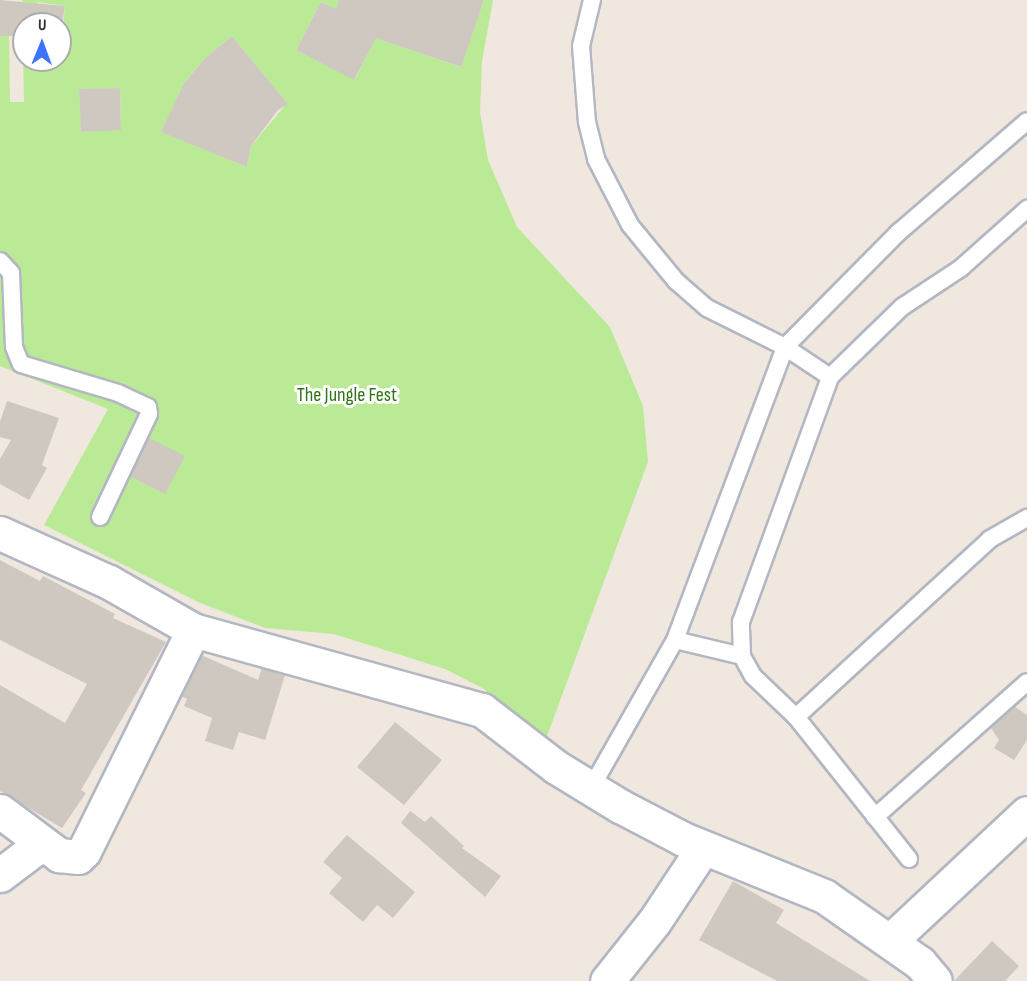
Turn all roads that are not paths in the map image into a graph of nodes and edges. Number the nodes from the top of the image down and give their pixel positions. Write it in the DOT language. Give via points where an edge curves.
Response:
graph roads {
  1 [pos="592,0"];
  2 [pos="1027,122"];
  3 [pos="1027,209"];
  4 [pos="0,261"];
  5 [pos="785,347"];
  6 [pos="830,376"];
  7 [pos="100,517"];
  8 [pos="1027,518"];
  9 [pos="0,533"];
  10 [pos="193,630"];
  11 [pos="675,640"];
  12 [pos="742,656"];
  13 [pos="1027,682"];
  14 [pos="796,717"];
  15 [pos="591,788"];
  16 [pos="0,811"];
  17 [pos="1027,813"];
  18 [pos="875,817"];
  19 [pos="41,844"];
  20 [pos="703,848"];
  21 [pos="909,859"];
  22 [pos="0,875"];
  23 [pos="890,941"];
  24 [pos="607,981"];
  25 [pos="935,981"];
  1 -- 5 [label="lane" via="581,46 587,122 596,159 630,225 676,281 707,308"];
  2 -- 5 [label="lane" via="899,232"];
  3 -- 6 [label="lane" via="961,268 902,308"];
  4 -- 7 [label="lane" via="11,273 14,347 21,364 118,393 148,407 149,414"];
  5 -- 6 [label="lane"];
  5 -- 11 [label="lane"];
  6 -- 12 [label="lane" via="741,622"];
  8 -- 14 [label="lane" via="990,539"];
  9 -- 10 [label="street" via="109,582"];
  10 -- 15 [label="street" via="462,701 482,710"];
  10 -- 19 [label="street" via="84,851 70,858"];
  11 -- 12 [label="lane"];
  11 -- 15 [label="lane"];
  12 -- 14 [label="lane" via="753,676"];
  13 -- 18 [label="lane"];
  14 -- 18 [label="lane"];
  15 -- 20 [label="street"];
  16 -- 19 [label="street"];
  17 -- 23 [label="street"];
  18 -- 21 [label="lane"];
  19 -- 22 [label="street"];
  20 -- 23 [label="street" via="824,896"];
  20 -- 24 [label="street" via="654,922"];
  23 -- 25 [label="street" via="920,963"];
}
